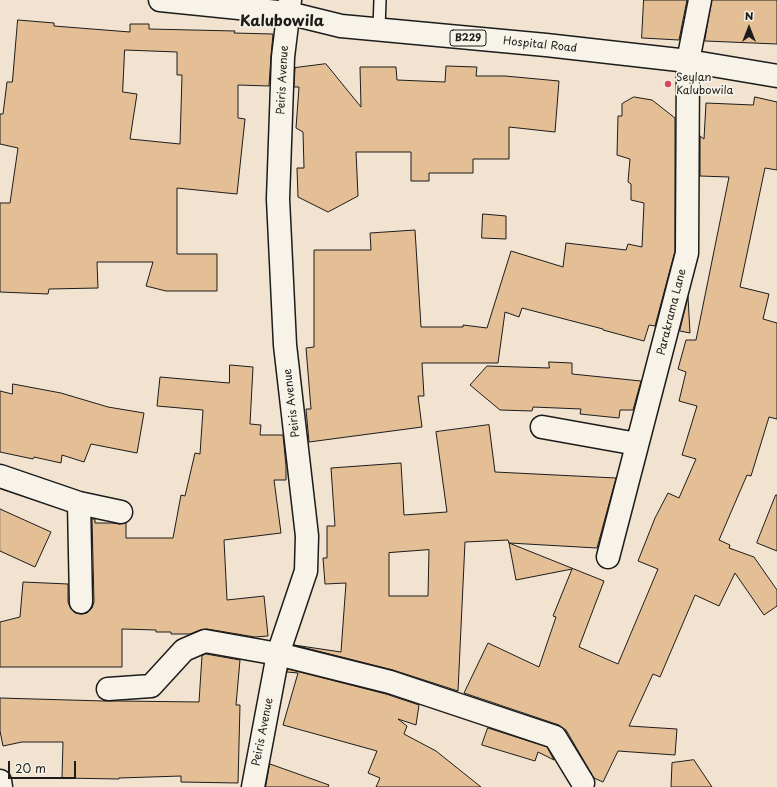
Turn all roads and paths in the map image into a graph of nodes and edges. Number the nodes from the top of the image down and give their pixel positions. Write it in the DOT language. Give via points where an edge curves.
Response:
graph roads {
  1 [pos="160,0"];
  2 [pos="380,0"];
  3 [pos="700,0"];
  4 [pos="289,6"];
  5 [pos="379,29"];
  6 [pos="688,61"];
  7 [pos="777,76"];
  8 [pos="542,427"];
  9 [pos="637,444"];
  10 [pos="0,476"];
  11 [pos="79,503"];
  12 [pos="121,512"];
  13 [pos="608,557"];
  14 [pos="81,602"];
  15 [pos="278,654"];
  16 [pos="108,689"];
  17 [pos="0,781"];
  18 [pos="583,783"];
  19 [pos="1,787"];
  20 [pos="253,787"];
  1 -- 4 [label="street, Hospital Road / B229"];
  2 -- 5 [label="lane"];
  3 -- 6 [label="street, Parakrama Lane"];
  4 -- 5 [label="street, Hospital Road / B229" via="342,26"];
  4 -- 15 [label="street, Peiris Avenue" via="283,57 278,199 285,345 307,536 306,571"];
  5 -- 6 [label="street, Hospital Road / B229"];
  6 -- 7 [label="street, Hospital Road / B229"];
  6 -- 9 [label="street, Parakrama Lane" via="687,253"];
  8 -- 9 [label="street"];
  9 -- 13 [label="street, Parakrama Lane"];
  10 -- 11 [label="street"];
  11 -- 12 [label="street"];
  11 -- 14 [label="street"];
  15 -- 16 [label="street" via="205,641 184,650 151,686"];
  15 -- 18 [label="street" via="390,682 555,737"];
  15 -- 20 [label="street, Peiris Avenue"];
  17 -- 19 [label="street"];
}
